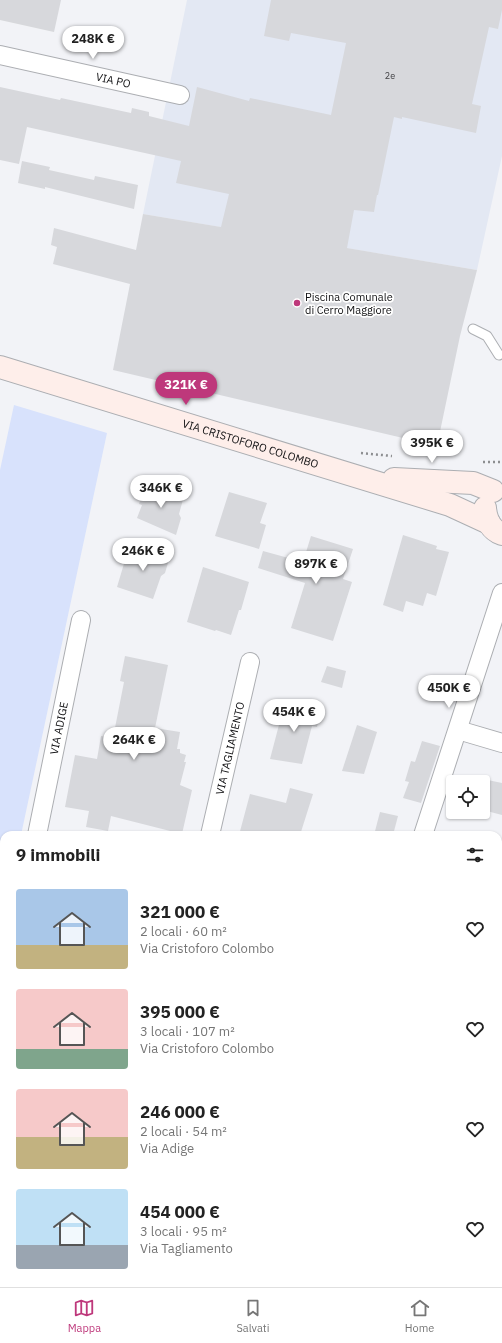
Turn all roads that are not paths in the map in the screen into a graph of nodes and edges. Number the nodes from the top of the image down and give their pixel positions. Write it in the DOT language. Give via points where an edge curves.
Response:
graph roads {
  1 [pos="0,55"];
  2 [pos="180,95"];
  3 [pos="473,329"];
  4 [pos="499,355"];
  5 [pos="0,367"];
  6 [pos="363,478"];
  7 [pos="497,488"];
  8 [pos="495,529"];
  9 [pos="502,593"];
  10 [pos="81,620"];
  11 [pos="250,662"];
  12 [pos="458,730"];
  13 [pos="502,743"];
  14 [pos="38,831"];
  15 [pos="211,831"];
  16 [pos="424,831"];
  1 -- 2 [label="street, VIA PO"];
  3 -- 4 [label="lane" via="487,336"];
  5 -- 6 [label="street, VIA CRISTOFORO COLOMBO"];
  6 -- 7 [label="street, VIA CRISTOFORO COLOMBO" via="473,483"];
  6 -- 8 [label="street, VIA CRISTOFORO COLOMBO" via="450,505"];
  7 -- 8 [label="street, VIA CRISTOFORO COLOMBO" via="485,506 486,515"];
  9 -- 12 [label="street"];
  10 -- 14 [label="street, VIA ADIGE"];
  11 -- 15 [label="street, VIA TAGLIAMENTO"];
  12 -- 13 [label="street"];
  12 -- 16 [label="street"];
}
